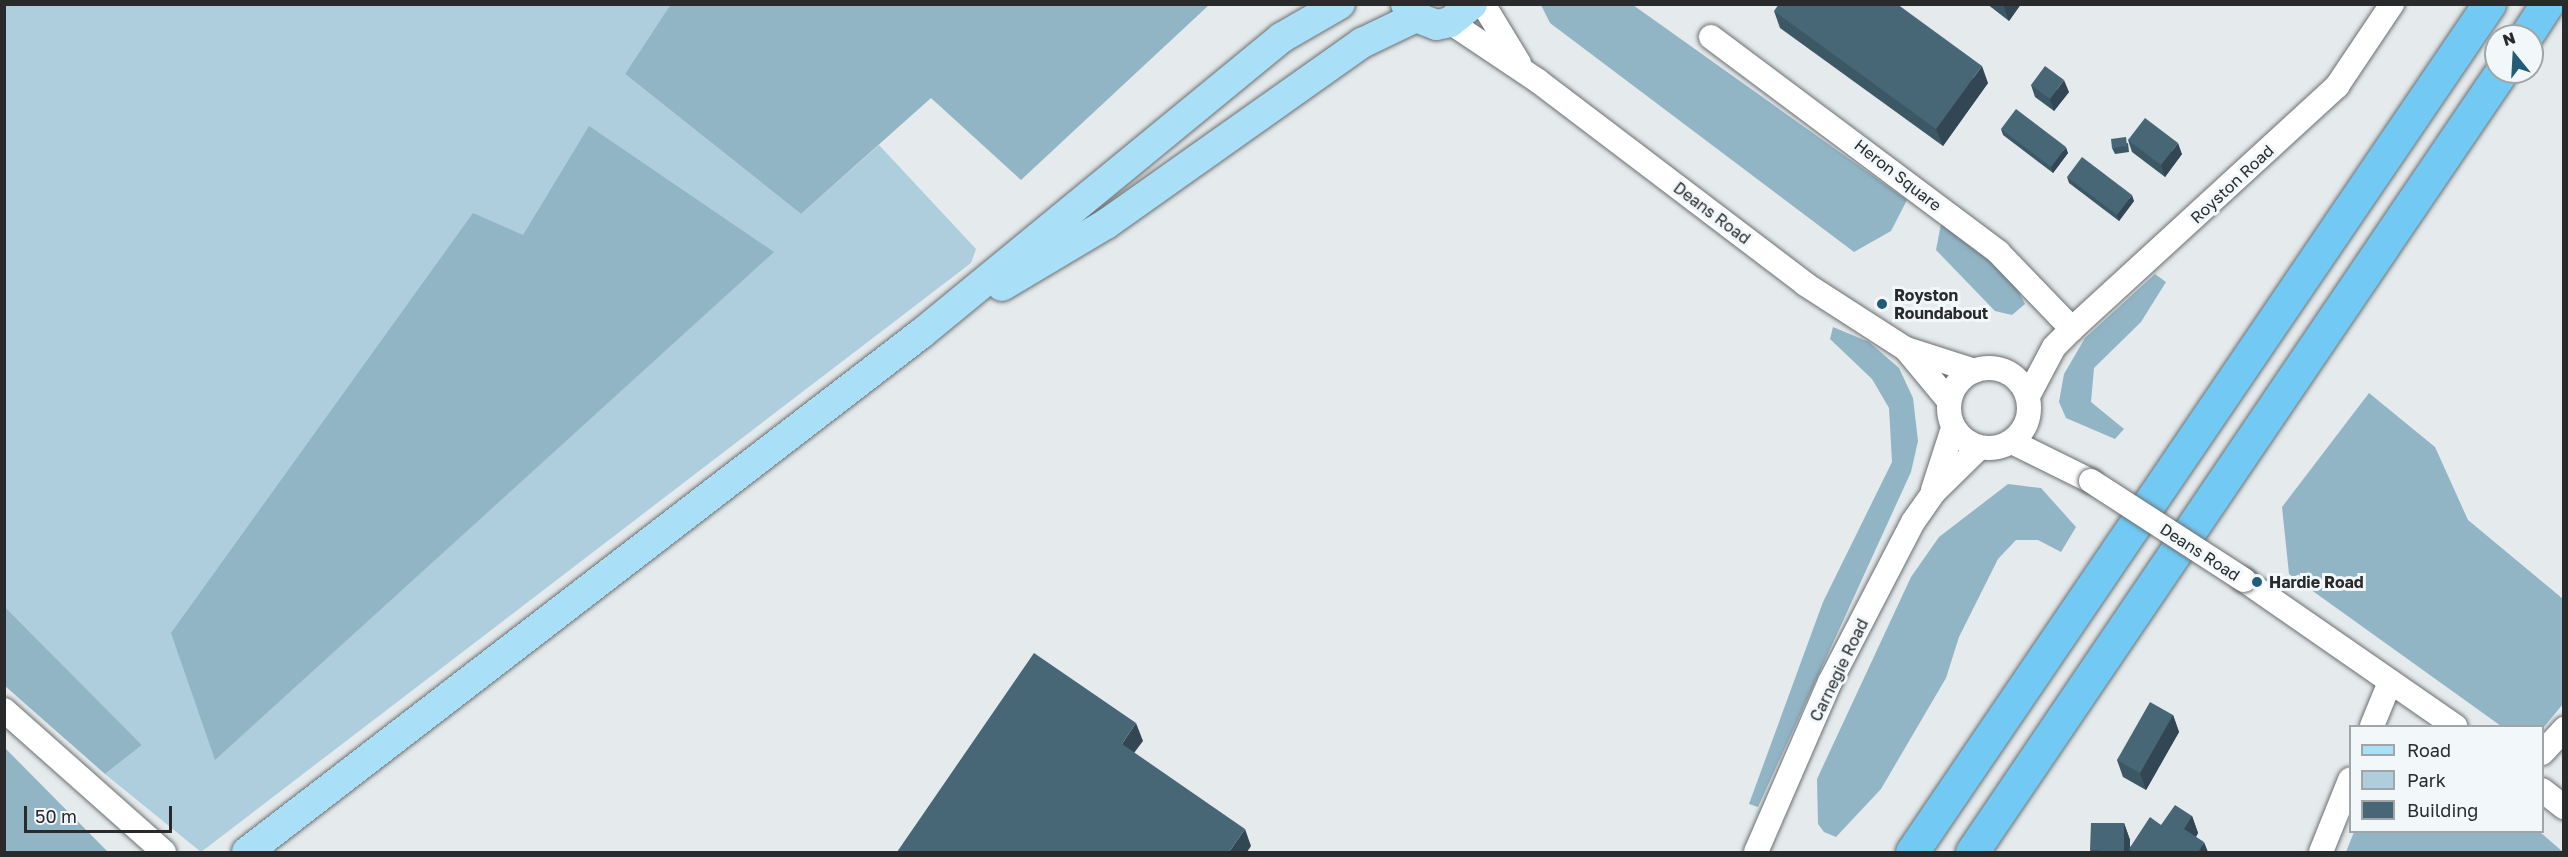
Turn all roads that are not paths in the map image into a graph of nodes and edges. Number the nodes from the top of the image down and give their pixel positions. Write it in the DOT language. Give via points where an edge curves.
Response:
graph roads {
  1 [pos="1340,4"];
  2 [pos="1483,4"];
  3 [pos="2392,4"];
  4 [pos="2489,4"];
  5 [pos="2547,4"];
  6 [pos="1411,11"];
  7 [pos="1461,13"];
  8 [pos="2534,24"];
  9 [pos="1711,37"];
  10 [pos="1523,70"];
  11 [pos="2493,84"];
  12 [pos="2072,329"];
  13 [pos="922,333"];
  14 [pos="2054,348"];
  15 [pos="1905,349"];
  16 [pos="1975,371"];
  17 [pos="2008,373"];
  18 [pos="2028,396"];
  19 [pos="1949,401"];
  20 [pos="2028,420"];
  21 [pos="1953,428"];
  22 [pos="2012,442"];
  23 [pos="1979,448"];
  24 [pos="2062,463"];
  25 [pos="1933,493"];
  26 [pos="2390,682"];
  27 [pos="4,710"];
  28 [pos="2372,725"];
  29 [pos="2454,725"];
  30 [pos="2564,729"];
  31 [pos="2544,751"];
  32 [pos="2349,782"];
  33 [pos="2544,792"];
  34 [pos="2564,807"];
  35 [pos="164,852"];
  36 [pos="247,852"];
  37 [pos="1756,852"];
  38 [pos="1912,852"];
  39 [pos="1972,852"];
  40 [pos="2321,852"];
  1 -- 13 [label="main road" via="1281,38"];
  2 -- 10 [label="street, Deans Road"];
  3 -- 12 [label="street, Royston Road" via="2337,86"];
  4 -- 38 [label="highway"];
  5 -- 8 [label="highway"];
  6 -- 7 [label="main road"];
  6 -- 13 [label="main road" via="1106,224"];
  7 -- 10 [label="street, Deans Road"];
  9 -- 12 [label="street, Heron Square" via="1998,252"];
  10 -- 15 [label="street, Deans Road" via="1805,284"];
  11 -- 39 [label="highway"];
  12 -- 14 [label="street, Royston Road"];
  13 -- 36 [label="main road"];
  14 -- 17 [label="street, Royston Road"];
  14 -- 18 [label="street, Royston Road"];
  15 -- 16 [label="street, Deans Road"];
  15 -- 19 [label="street, Deans Road"];
  16 -- 17 [label="street"];
  16 -- 19 [label="street" via="1954,388"];
  17 -- 18 [label="street"];
  18 -- 20 [label="street"];
  19 -- 21 [label="street"];
  20 -- 22 [label="street"];
  20 -- 24 [label="street, Deans Road"];
  21 -- 23 [label="street"];
  21 -- 25 [label="street, Carnegie Road"];
  22 -- 23 [label="street"];
  22 -- 24 [label="street, Deans Road"];
  23 -- 25 [label="street, Carnegie Road"];
  24 -- 26 [label="street, Deans Road, bridge" via="2244,580"];
  25 -- 37 [label="street, Carnegie Road" via="1830,682"];
  26 -- 28 [label="street"];
  26 -- 29 [label="street, Deans Road"];
  27 -- 35 [label="street"];
  30 -- 31 [label="street"];
  32 -- 40 [label="street"];
  33 -- 34 [label="street"];
}
